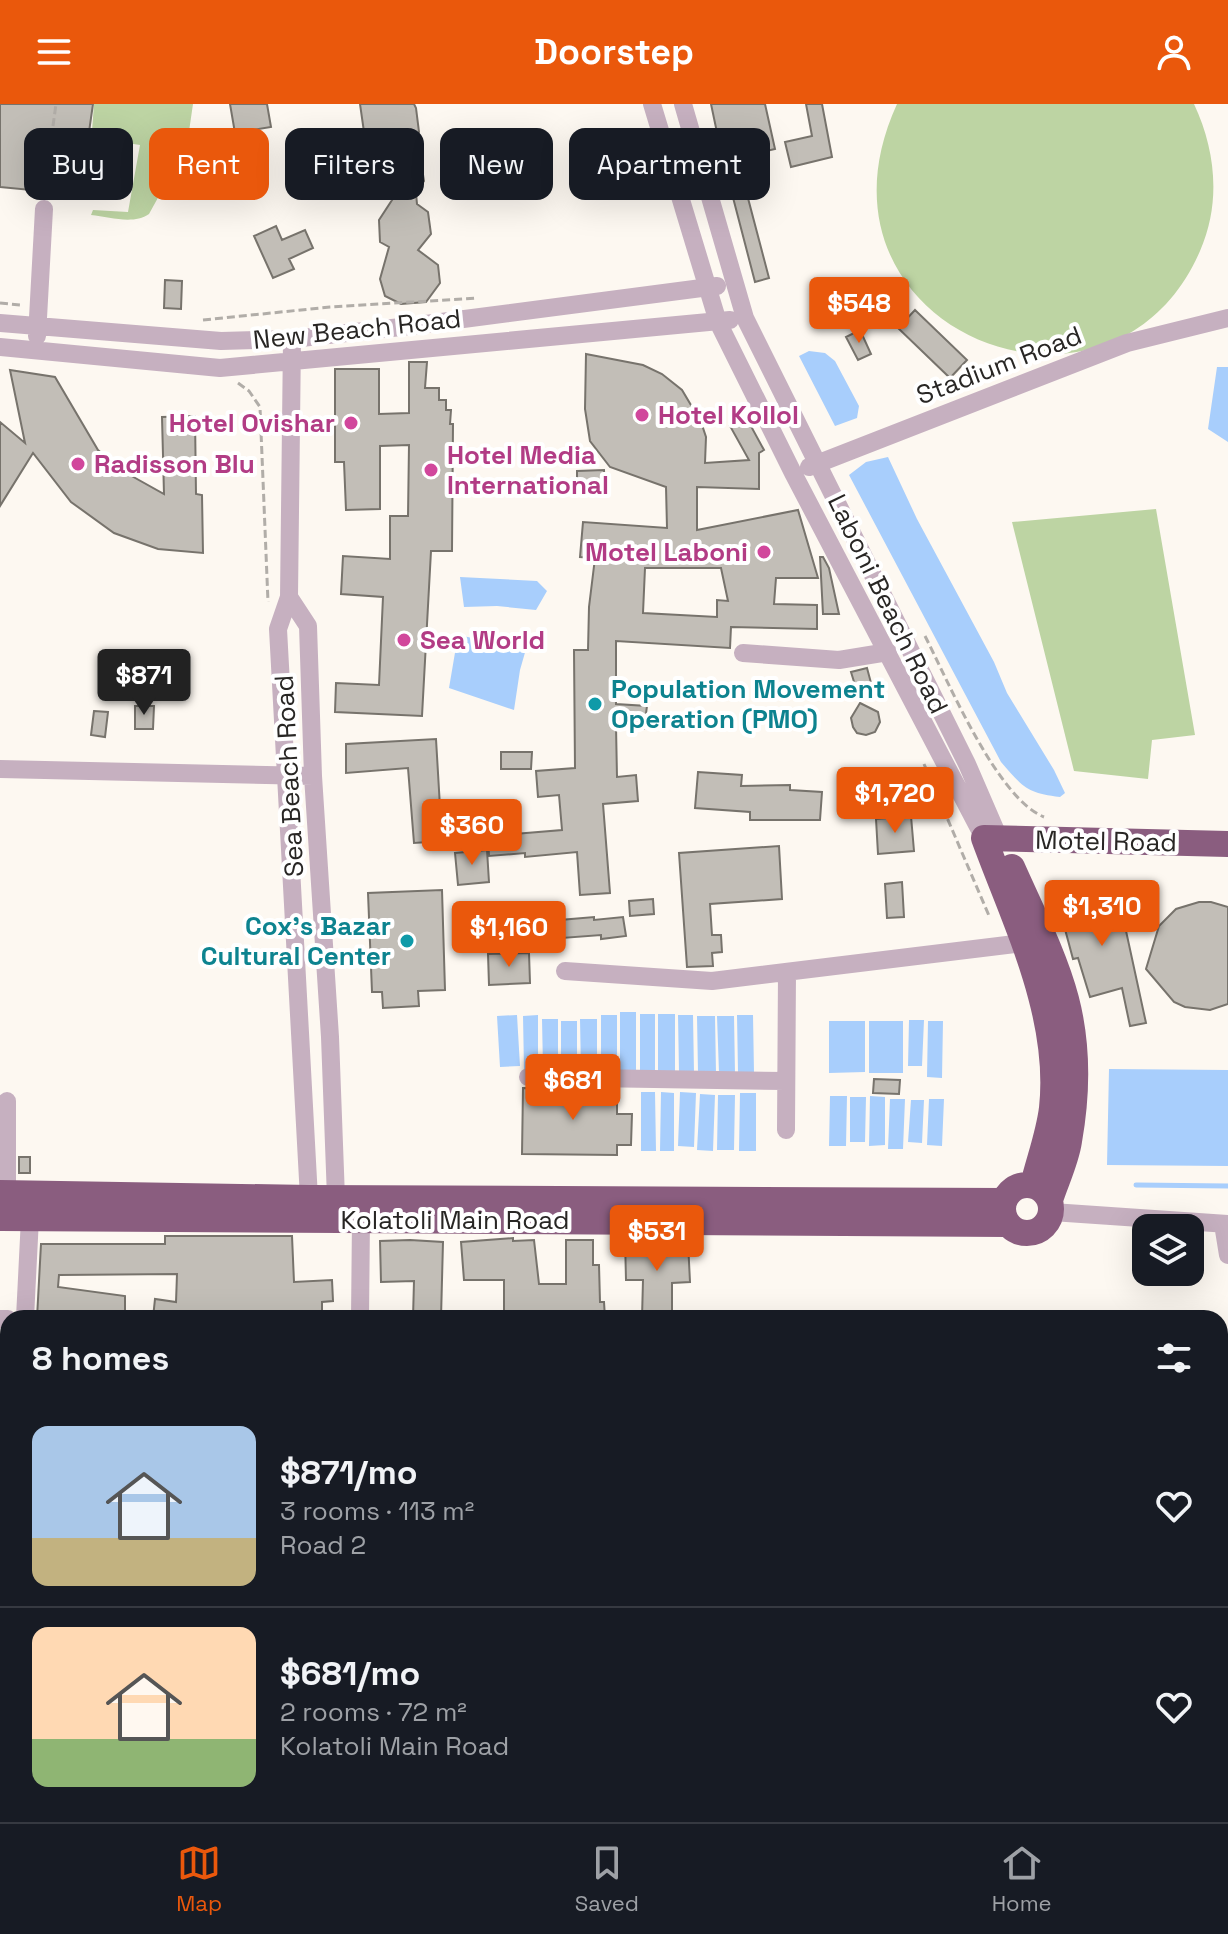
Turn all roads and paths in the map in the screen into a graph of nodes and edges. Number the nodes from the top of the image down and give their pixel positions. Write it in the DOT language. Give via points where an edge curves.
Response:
graph roads {
  1 [pos="56,104"];
  2 [pos="652,104"];
  3 [pos="683,104"];
  4 [pos="53,128"];
  5 [pos="44,209"];
  6 [pos="734,282"];
  7 [pos="708,288"];
  8 [pos="489,297"];
  9 [pos="0,303"];
  10 [pos="39,307"];
  11 [pos="745,318"];
  12 [pos="1228,318"];
  13 [pos="198,321"];
  14 [pos="718,322"];
  15 [pos="0,323"];
  16 [pos="38,326"];
  17 [pos="292,339"];
  18 [pos="0,347"];
  19 [pos="35,350"];
  20 [pos="290,363"];
  21 [pos="239,384"];
  22 [pos="818,464"];
  23 [pos="793,473"];
  24 [pos="289,597"];
  25 [pos="268,607"];
  26 [pos="919,625"];
  27 [pos="888,652"];
  28 [pos="743,653"];
  29 [pos="0,769"];
  30 [pos="313,776"];
  31 [pos="285,777"];
  32 [pos="1048,818"];
  33 [pos="992,838"];
  34 [pos="1228,844"];
  35 [pos="1023,943"];
  36 [pos="565,971"];
  37 [pos="787,972"];
  38 [pos="326,980"];
  39 [pos="298,983"];
  40 [pos="528,1077"];
  41 [pos="785,1081"];
  42 [pos="7,1101"];
  43 [pos="786,1130"];
  44 [pos="309,1198"];
  45 [pos="336,1198"];
  46 [pos="1045,1199"];
  47 [pos="2,1202"];
  48 [pos="762,1211"];
  49 [pos="1005,1212"];
  50 [pos="30,1218"];
  51 [pos="361,1219"];
  52 [pos="1226,1224"];
  53 [pos="1228,1255"];
  54 [pos="25,1310"];
  55 [pos="360,1310"];
  1 -- 4 [label="path"];
  2 -- 7 [label="street, Laboni Beach Road"];
  3 -- 6 [label="street, Laboni Beach Road"];
  5 -- 10 [label="street"];
  6 -- 7 [label="street, New Beach Road"];
  6 -- 11 [label="street, Laboni Beach Road"];
  7 -- 14 [label="street, Laboni Beach Road"];
  7 -- 17 [label="street, New Beach Road"];
  8 -- 13 [label="path"];
  9 -- 10 [label="path"];
  10 -- 16 [label="street"];
  11 -- 14 [label="street, New Beach Road"];
  11 -- 22 [label="street, Laboni Beach Road"];
  12 -- 22 [label="street, Stadium Road" via="1127,343"];
  14 -- 20 [label="street, New Beach Road"];
  14 -- 23 [label="street, Laboni Beach Road"];
  15 -- 16 [label="street, New Beach Road"];
  16 -- 17 [label="street, New Beach Road" via="221,341"];
  16 -- 19 [label="street"];
  17 -- 20 [label="street, Sea Beach Road"];
  18 -- 19 [label="street, New Beach Road"];
  19 -- 20 [label="street, New Beach Road" via="220,368"];
  20 -- 24 [label="street, Sea Beach Road"];
  21 -- 25 [label="path" via="260,407"];
  22 -- 23 [label="street, Stadium Road"];
  22 -- 33 [label="street, Laboni Beach Road" via="967,764"];
  23 -- 27 [label="street, Laboni Beach Road"];
  24 -- 30 [label="street, Sea Beach Road" via="308,626"];
  24 -- 31 [label="street, Sea Beach Road" via="278,629"];
  26 -- 32 [label="path" via="1000,778 1022,803"];
  27 -- 28 [label="street" via="839,660"];
  27 -- 33 [label="street, Laboni Beach Road"];
  29 -- 31 [label="street"];
  30 -- 31 [label="street"];
  30 -- 38 [label="street, Sea Beach Road"];
  31 -- 39 [label="street, Sea Beach Road"];
  33 -- 34 [label="highway, Motel Road"];
  33 -- 35 [label="highway, Laboni Beach Road"];
  33 -- 46 [label="highway, Laboni Beach Road" via="1043,936 1066,1000 1075,1058 1069,1144"];
  35 -- 37 [label="street"];
  35 -- 46 [label="highway, Laboni Beach Road" via="1045,1008 1052,1062"];
  36 -- 37 [label="street" via="712,981"];
  37 -- 41 [label="street"];
  38 -- 39 [label="street"];
  38 -- 45 [label="street, Sea Beach Road"];
  39 -- 44 [label="street, Sea Beach Road"];
  40 -- 41 [label="street"];
  41 -- 43 [label="street"];
  42 -- 47 [label="street"];
  44 -- 45 [label="highway, Kolatoli Main Road"];
  44 -- 47 [label="highway, Kolatoli Main Road"];
  45 -- 48 [label="highway, Kolatoli Main Road"];
  46 -- 49 [label="highway" via="1021,1185 1010,1191"];
  46 -- 49 [label="highway" via="1047,1223 1039,1232 1015,1232"];
  46 -- 52 [label="street"];
  47 -- 50 [label="highway, Kolatoli Main Road"];
  48 -- 49 [label="highway, Kolatoli Main Road"];
  48 -- 51 [label="highway, Kolatoli Main Road"];
  50 -- 51 [label="highway, Kolatoli Main Road"];
  50 -- 54 [label="street"];
  51 -- 55 [label="street"];
  52 -- 53 [label="street"];
}
